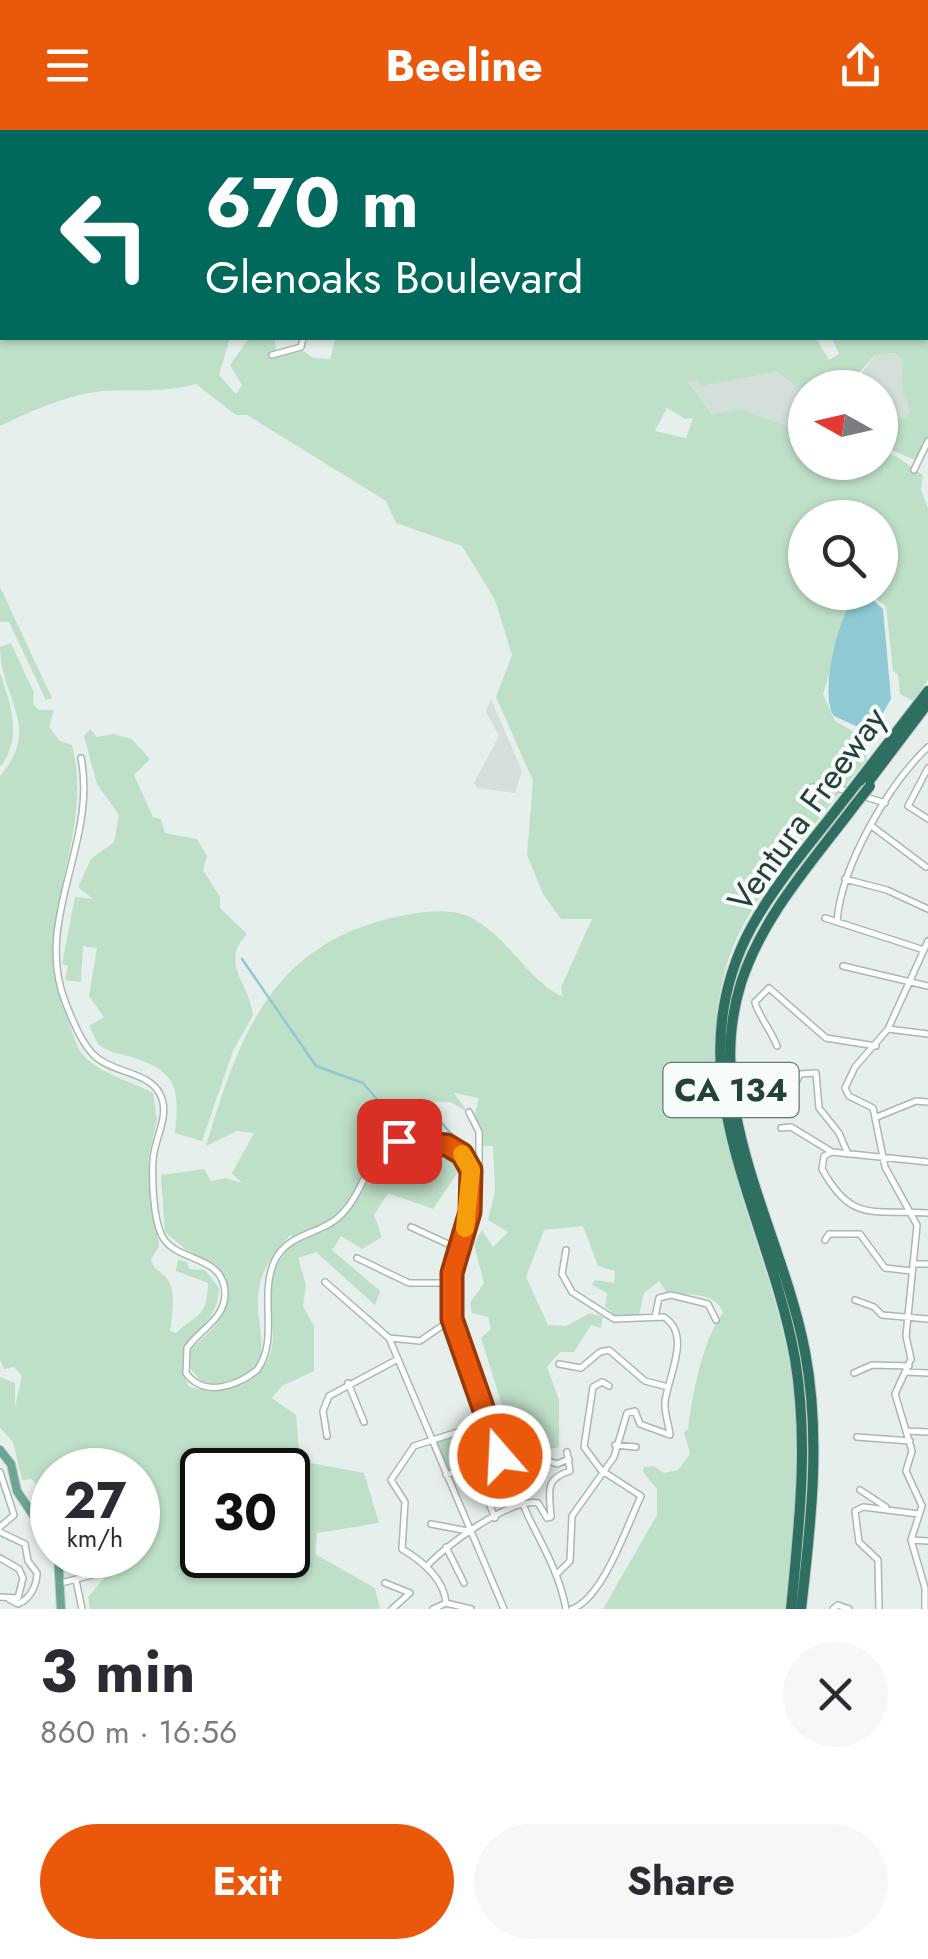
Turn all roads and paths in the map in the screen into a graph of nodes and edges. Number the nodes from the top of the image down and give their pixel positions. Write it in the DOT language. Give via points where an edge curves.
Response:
graph roads {
  1 [pos="303,340"];
  2 [pos="272,356"];
  3 [pos="928,441"];
  4 [pos="914,470"];
  5 [pos="928,693"];
  6 [pos="928,707"];
  7 [pos="897,740"];
  8 [pos="925,750"];
  9 [pos="81,758"];
  10 [pos="928,759"];
  11 [pos="928,768"];
  12 [pos="812,788"];
  13 [pos="885,804"];
  14 [pos="848,805"];
  15 [pos="928,819"];
  16 [pos="873,827"];
  17 [pos="926,867"];
  18 [pos="845,880"];
  19 [pos="928,910"];
  20 [pos="825,918"];
  21 [pos="837,922"];
  22 [pos="928,941"];
  23 [pos="924,950"];
  24 [pos="843,966"];
  25 [pos="906,983"];
  26 [pos="928,986"];
  27 [pos="888,1029"];
  28 [pos="928,1034"];
  29 [pos="777,1046"];
  30 [pos="876,1046"];
  31 [pos="758,1087"];
  32 [pos="928,1102"];
  33 [pos="469,1112"];
  34 [pos="878,1118"];
  35 [pos="780,1128"];
  36 [pos="832,1152"];
  37 [pos="848,1154"];
  38 [pos="882,1158"];
  39 [pos="928,1162"];
  40 [pos="471,1170"];
  41 [pos="913,1212"];
  42 [pos="928,1212"];
  43 [pos="411,1227"];
  44 [pos="824,1240"];
  45 [pos="459,1249"];
  46 [pos="566,1250"];
  47 [pos="357,1258"];
  48 [pos="928,1264"];
  49 [pos="912,1267"];
  50 [pos="325,1282"];
  51 [pos="451,1283"];
  52 [pos="856,1300"];
  53 [pos="655,1316"];
  54 [pos="911,1318"];
  55 [pos="452,1319"];
  56 [pos="928,1319"];
  57 [pos="716,1320"];
  58 [pos="390,1338"];
  59 [pos="398,1360"];
  60 [pos="559,1364"];
  61 [pos="907,1369"];
  62 [pos="854,1373"];
  63 [pos="928,1374"];
  64 [pos="348,1383"];
  65 [pos="609,1386"];
  66 [pos="668,1387"];
  67 [pos="364,1422"];
  68 [pos="489,1422"];
  69 [pos="906,1431"];
  70 [pos="928,1432"];
  71 [pos="327,1436"];
  72 [pos="857,1437"];
  73 [pos="431,1440"];
  74 [pos="910,1441"];
  75 [pos="615,1446"];
  76 [pos="636,1446"];
  77 [pos="3,1454"];
  78 [pos="503,1455"];
  79 [pos="543,1460"];
  80 [pos="474,1466"];
  81 [pos="0,1470"];
  82 [pos="601,1470"];
  83 [pos="446,1475"];
  84 [pos="860,1490"];
  85 [pos="523,1505"];
  86 [pos="30,1509"];
  87 [pos="888,1509"];
  88 [pos="919,1514"];
  89 [pos="495,1518"];
  90 [pos="431,1524"];
  91 [pos="0,1530"];
  92 [pos="468,1531"];
  93 [pos="911,1540"];
  94 [pos="928,1541"];
  95 [pos="446,1547"];
  96 [pos="0,1558"];
  97 [pos="426,1566"];
  98 [pos="556,1574"];
  99 [pos="60,1578"];
  100 [pos="82,1578"];
  101 [pos="76,1580"];
  102 [pos="61,1583"];
  103 [pos="385,1583"];
  104 [pos="464,1583"];
  105 [pos="0,1597"];
  106 [pos="926,1598"];
  107 [pos="9,1599"];
  108 [pos="446,1602"];
  109 [pos="61,1609"];
  110 [pos="82,1609"];
  111 [pos="392,1609"];
  112 [pos="432,1609"];
  113 [pos="471,1609"];
  114 [pos="504,1609"];
  115 [pos="569,1609"];
  116 [pos="798,1609"];
  117 [pos="833,1609"];
  118 [pos="849,1609"];
  119 [pos="879,1609"];
  120 [pos="924,1609"];
  1 -- 2 [label="street" via="301,347"];
  3 -- 4 [label="street"];
  5 -- 7 [label="highway, Ventura Freeway / CA 134"];
  6 -- 7 [label="highway, Ventura Freeway / CA 134"];
  7 -- 14 [label="highway, Ventura Freeway / CA 134, bridge"];
  8 -- 10 [label="street"];
  8 -- 13 [label="street" via="900,774"];
  9 -- 40 [label="street" via="82,808 56,925 58,974 92,1053 160,1094 164,1114 153,1164 160,1232 223,1282 221,1309 185,1353 193,1382 214,1389 257,1370 266,1348 264,1290 278,1254 344,1212 376,1153 399,1141 429,1140 453,1147"];
  11 -- 15 [label="street" via="908,803"];
  12 -- 13 [label="street" via="834,787"];
  13 -- 16 [label="street"];
  14 -- 116 [label="highway, Ventura Freeway / CA 134" via="757,941 740,984 730,1042 737,1124 796,1316 812,1401 813,1476"];
  14 -- 116 [label="highway, Ventura Freeway / CA 134" via="772,896 744,943 725,999 719,1065 724,1116 786,1320 800,1403"];
  16 -- 17 [label="street"];
  16 -- 18 [label="street"];
  18 -- 19 [label="street"];
  18 -- 21 [label="street"];
  20 -- 21 [label="street"];
  21 -- 23 [label="street"];
  22 -- 23 [label="street"];
  23 -- 25 [label="street"];
  24 -- 25 [label="street"];
  25 -- 26 [label="street"];
  25 -- 27 [label="street"];
  27 -- 28 [label="street"];
  27 -- 30 [label="street"];
  29 -- 30 [label="street" via="755,1002 769,988 826,1038"];
  30 -- 34 [label="street" via="846,1088"];
  31 -- 37 [label="street" via="783,1094 800,1074 816,1073 819,1108"];
  32 -- 34 [label="street"];
  33 -- 40 [label="street" via="479,1132 478,1164"];
  34 -- 38 [label="street"];
  35 -- 36 [label="street" via="791,1127"];
  36 -- 37 [label="street"];
  36 -- 41 [label="street" via="824,1156 822,1170 847,1206"];
  37 -- 38 [label="street"];
  38 -- 39 [label="street"];
  38 -- 41 [label="street"];
  40 -- 45 [label="street" via="470,1212"];
  41 -- 42 [label="street"];
  41 -- 49 [label="street"];
  43 -- 45 [label="street"];
  44 -- 49 [label="street" via="829,1234 860,1234 885,1268"];
  45 -- 51 [label="street"];
  46 -- 53 [label="street" via="562,1274 576,1296 614,1318"];
  47 -- 51 [label="street" via="409,1283"];
  48 -- 49 [label="street"];
  49 -- 54 [label="street"];
  50 -- 58 [label="street"];
  51 -- 55 [label="street"];
  52 -- 54 [label="street" via="878,1314"];
  53 -- 57 [label="street" via="659,1298 671,1294 708,1304"];
  53 -- 66 [label="street" via="672,1322 678,1338"];
  54 -- 56 [label="street"];
  54 -- 61 [label="street"];
  55 -- 58 [label="street" via="420,1341"];
  55 -- 68 [label="street"];
  58 -- 59 [label="street"];
  59 -- 64 [label="street"];
  59 -- 73 [label="street"];
  60 -- 66 [label="street" via="581,1368 609,1350 644,1381"];
  61 -- 62 [label="street" via="872,1365"];
  61 -- 63 [label="street"];
  61 -- 69 [label="street" via="894,1394"];
  64 -- 67 [label="street"];
  64 -- 71 [label="street" via="324,1405"];
  65 -- 82 [label="street" via="593,1387 584,1447"];
  66 -- 75 [label="street" via="670,1434 640,1424 630,1410"];
  68 -- 73 [label="street"];
  68 -- 78 [label="street"];
  69 -- 70 [label="street"];
  69 -- 74 [label="street"];
  72 -- 74 [label="street"];
  73 -- 83 [label="street"];
  73 -- 97 [label="street" via="409,1450 390,1480 404,1502 402,1549"];
  74 -- 88 [label="street" via="906,1470 922,1491"];
  75 -- 76 [label="street"];
  75 -- 82 [label="street"];
  77 -- 81 [label="street"];
  77 -- 86 [label="main road"];
  78 -- 80 [label="street"];
  78 -- 85 [label="street"];
  79 -- 85 [label="street" via="557,1464 568,1456 570,1471 550,1483 551,1517 536,1502"];
  80 -- 83 [label="street"];
  80 -- 89 [label="street"];
  81 -- 91 [label="street" via="14,1515"];
  82 -- 98 [label="street" via="572,1516 570,1560"];
  82 -- 115 [label="street" via="640,1498 586,1602"];
  83 -- 92 [label="street"];
  84 -- 87 [label="street"];
  85 -- 89 [label="street"];
  85 -- 98 [label="street"];
  87 -- 88 [label="street"];
  87 -- 119 [label="street" via="858,1507 856,1534 878,1560"];
  88 -- 93 [label="street"];
  89 -- 92 [label="street"];
  90 -- 92 [label="street"];
  91 -- 107 [label="street" via="26,1544 37,1573 24,1601"];
  92 -- 95 [label="street"];
  92 -- 114 [label="street"];
  93 -- 94 [label="street"];
  93 -- 106 [label="street"];
  95 -- 97 [label="street"];
  95 -- 104 [label="street"];
  96 -- 107 [label="street" via="23,1574 18,1598"];
  97 -- 108 [label="street" via="442,1584"];
  98 -- 115 [label="street"];
  99 -- 102 [label="main road"];
  100 -- 101 [label="street"];
  101 -- 102 [label="street"];
  101 -- 110 [label="street"];
  102 -- 109 [label="main road"];
  103 -- 111 [label="street" via="410,1593"];
  105 -- 107 [label="street"];
  106 -- 120 [label="street"];
  108 -- 112 [label="street"];
  108 -- 113 [label="street"];
  117 -- 118 [label="street"];
}
